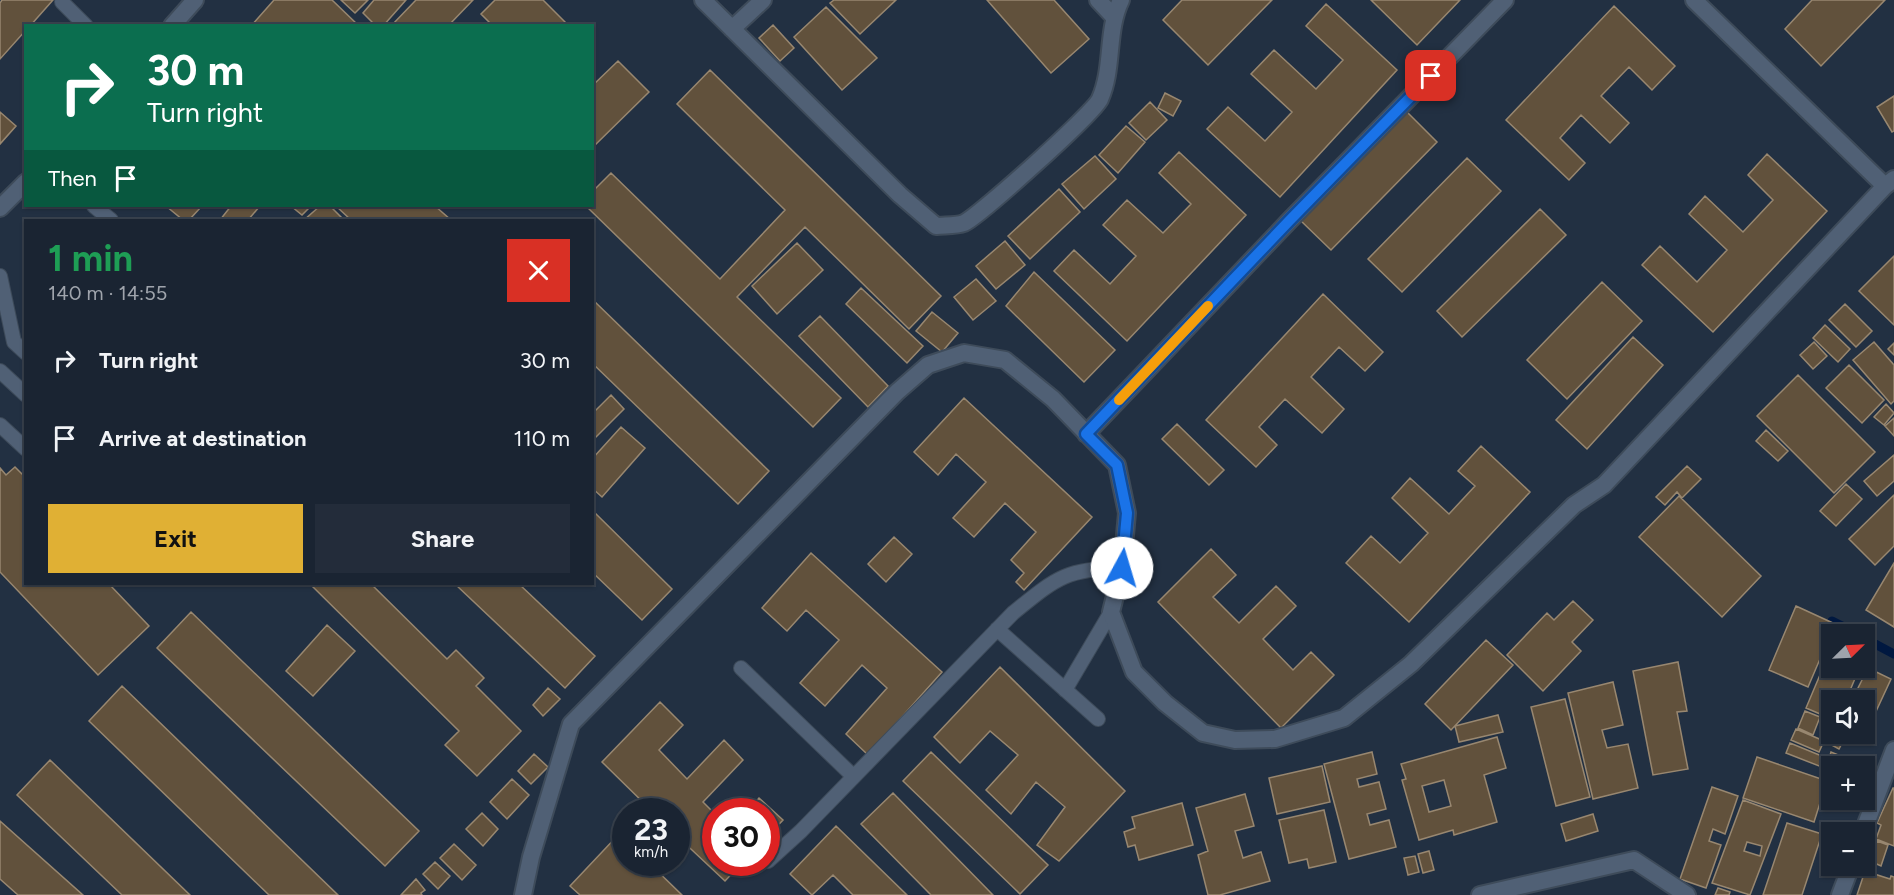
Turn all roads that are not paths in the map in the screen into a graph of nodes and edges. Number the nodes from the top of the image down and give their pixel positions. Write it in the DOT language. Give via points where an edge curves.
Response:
graph roads {
  1 [pos="195,0"];
  2 [pos="703,0"];
  3 [pos="762,0"];
  4 [pos="1098,0"];
  5 [pos="1121,0"];
  6 [pos="1505,0"];
  7 [pos="62,2"];
  8 [pos="1700,2"];
  9 [pos="1113,16"];
  10 [pos="85,24"];
  11 [pos="174,24"];
  12 [pos="732,28"];
  13 [pos="1890,182"];
  14 [pos="24,184"];
  15 [pos="95,207"];
  16 [pos="0,208"];
  17 [pos="110,219"];
  18 [pos="0,276"];
  19 [pos="24,351"];
  20 [pos="0,371"];
  21 [pos="24,393"];
  22 [pos="0,425"];
  23 [pos="1086,434"];
  24 [pos="24,447"];
  25 [pos="1122,568"];
  26 [pos="1111,612"];
  27 [pos="997,629"];
  28 [pos="741,668"];
  29 [pos="1065,690"];
  30 [pos="1098,719"];
  31 [pos="1894,750"];
  32 [pos="853,776"];
  33 [pos="1867,822"];
  34 [pos="780,849"];
  35 [pos="1847,876"];
  36 [pos="523,895"];
  37 [pos="1480,895"];
  38 [pos="1688,895"];
  39 [pos="1840,895"];
  1 -- 11 [label="street"];
  2 -- 12 [label="street"];
  3 -- 12 [label="street"];
  4 -- 9 [label="street"];
  5 -- 9 [label="street"];
  6 -- 23 [label="street"];
  7 -- 10 [label="lane"];
  8 -- 13 [label="street"];
  9 -- 12 [label="street" via="1100,100 1045,155 964,223 936,226"];
  13 -- 26 [label="street" via="1604,484 1574,505 1411,664 1344,718 1275,739 1235,740 1203,733 1134,672"];
  14 -- 16 [label="street"];
  15 -- 17 [label="lane"];
  18 -- 19 [label="lane" via="14,342"];
  20 -- 21 [label="lane"];
  22 -- 24 [label="lane"];
  23 -- 25 [label="street" via="1117,465 1127,513"];
  23 -- 36 [label="street" via="1053,399 1005,360 964,352 928,365 571,724"];
  25 -- 26 [label="street"];
  25 -- 27 [label="lane" via="1086,568 1052,582"];
  26 -- 29 [label="lane"];
  27 -- 29 [label="lane"];
  27 -- 32 [label="lane"];
  28 -- 32 [label="lane"];
  29 -- 30 [label="lane"];
  31 -- 33 [label="street"];
  32 -- 34 [label="lane"];
  35 -- 39 [label="street"];
  37 -- 38 [label="street" via="1634,860"];
}
